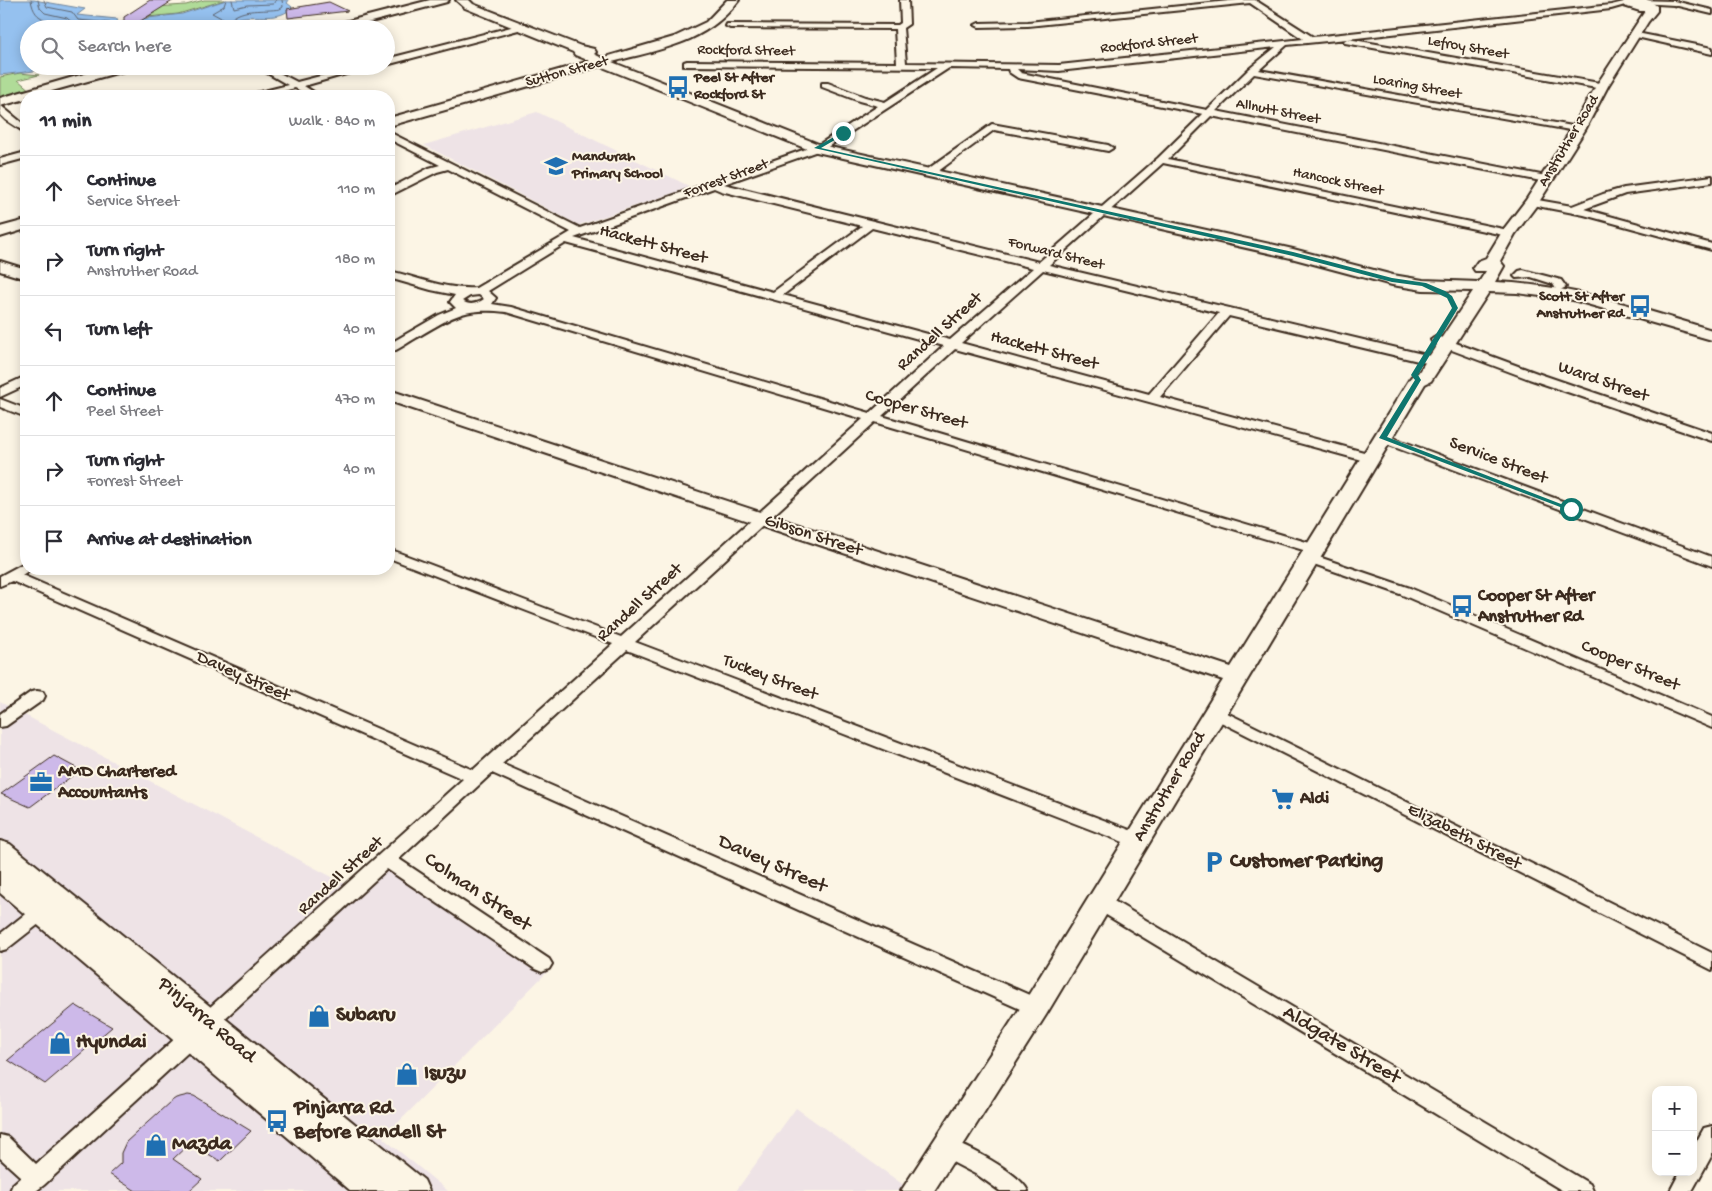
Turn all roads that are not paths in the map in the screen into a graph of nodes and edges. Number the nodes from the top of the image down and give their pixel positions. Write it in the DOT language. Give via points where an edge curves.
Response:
graph roads {
  1 [pos="431,0"];
  2 [pos="444,0"];
  3 [pos="462,0"];
  4 [pos="472,0"];
  5 [pos="723,0"];
  6 [pos="733,0"];
  7 [pos="904,0"];
  8 [pos="1250,0"];
  9 [pos="1636,3"];
  10 [pos="1712,12"];
  11 [pos="490,13"];
  12 [pos="352,20"];
  13 [pos="365,20"];
  14 [pos="979,24"];
  15 [pos="523,26"];
  16 [pos="730,26"];
  17 [pos="899,27"];
  18 [pos="1635,34"];
  19 [pos="1329,38"];
  20 [pos="1311,40"];
  21 [pos="658,44"];
  22 [pos="1284,44"];
  23 [pos="1712,52"];
  24 [pos="395,60"];
  25 [pos="603,60"];
  26 [pos="688,64"];
  27 [pos="948,65"];
  28 [pos="902,66"];
  29 [pos="1007,66"];
  30 [pos="1252,71"];
  31 [pos="98,75"];
  32 [pos="106,75"];
  33 [pos="276,75"];
  34 [pos="337,75"];
  35 [pos="825,85"];
  36 [pos="296,86"];
  37 [pos="1602,86"];
  38 [pos="49,90"];
  39 [pos="55,90"];
  40 [pos="280,90"];
  41 [pos="304,90"];
  42 [pos="20,99"];
  43 [pos="20,100"];
  44 [pos="0,105"];
  45 [pos="887,105"];
  46 [pos="1207,113"];
  47 [pos="5,117"];
  48 [pos="395,118"];
  49 [pos="20,126"];
  50 [pos="1578,130"];
  51 [pos="395,138"];
  52 [pos="817,148"];
  53 [pos="1108,148"];
  54 [pos="20,157"];
  55 [pos="1161,160"];
  56 [pos="0,162"];
  57 [pos="448,166"];
  58 [pos="929,172"];
  59 [pos="1546,179"];
  60 [pos="1712,179"];
  61 [pos="715,184"];
  62 [pos="395,190"];
  63 [pos="1533,200"];
  64 [pos="1576,209"];
  65 [pos="1103,212"];
  66 [pos="20,222"];
  67 [pos="20,226"];
  68 [pos="870,226"];
  69 [pos="0,228"];
  70 [pos="0,232"];
  71 [pos="579,232"];
  72 [pos="1508,233"];
  73 [pos="564,239"];
  74 [pos="1712,247"];
  75 [pos="1494,263"];
  76 [pos="0,266"];
  77 [pos="1042,267"];
  78 [pos="20,272"];
  79 [pos="1372,274"];
  80 [pos="395,276"];
  81 [pos="1527,280"];
  82 [pos="499,282"];
  83 [pos="1479,284"];
  84 [pos="1423,285"];
  85 [pos="477,292"];
  86 [pos="776,296"];
  87 [pos="459,298"];
  88 [pos="487,300"];
  89 [pos="468,307"];
  90 [pos="1455,308"];
  91 [pos="1226,312"];
  92 [pos="443,317"];
  93 [pos="1712,331"];
  94 [pos="1712,336"];
  95 [pos="954,344"];
  96 [pos="395,345"];
  97 [pos="1432,356"];
  98 [pos="20,383"];
  99 [pos="0,393"];
  100 [pos="395,397"];
  101 [pos="1152,399"];
  102 [pos="0,403"];
  103 [pos="20,411"];
  104 [pos="873,418"];
  105 [pos="1712,437"];
  106 [pos="1383,438"];
  107 [pos="1370,458"];
  108 [pos="762,519"];
  109 [pos="1312,553"];
  110 [pos="395,555"];
  111 [pos="1712,562"];
  112 [pos="20,569"];
  113 [pos="5,578"];
  114 [pos="624,643"];
  115 [pos="1237,677"];
  116 [pos="38,696"];
  117 [pos="1215,712"];
  118 [pos="0,722"];
  119 [pos="1712,723"];
  120 [pos="490,765"];
  121 [pos="476,778"];
  122 [pos="1137,840"];
  123 [pos="0,852"];
  124 [pos="387,860"];
  125 [pos="0,876"];
  126 [pos="1100,902"];
  127 [pos="50,906"];
  128 [pos="0,944"];
  129 [pos="1712,962"];
  130 [pos="542,964"];
  131 [pos="1036,1007"];
  132 [pos="199,1030"];
  133 [pos="1712,1135"];
  134 [pos="0,1144"];
  135 [pos="945,1147"];
  136 [pos="1697,1161"];
  137 [pos="1689,1176"];
  138 [pos="28,1184"];
  139 [pos="376,1191"];
  140 [pos="412,1191"];
  141 [pos="918,1191"];
  142 [pos="1017,1191"];
  143 [pos="1582,1191"];
  144 [pos="1681,1191"];
  1 -- 12 [label="main road"];
  2 -- 13 [label="main road"];
  3 -- 11 [label="main road"];
  4 -- 11 [label="main road"];
  5 -- 21 [label="main road, Sutton Street" via="706,20"];
  6 -- 21 [label="main road, Sutton Street" via="710,24 691,35"];
  7 -- 17 [label="street" via="904,24"];
  8 -- 14 [label="street" via="1028,24"];
  8 -- 20 [label="street"];
  9 -- 10 [label="street, Rockford Street" via="1674,3"];
  9 -- 18 [label="main road, Anstruther Road" via="1651,12"];
  9 -- 19 [label="street, Rockford Street"];
  11 -- 15 [label="main road"];
  15 -- 24 [label="street"];
  15 -- 25 [label="main road"];
  16 -- 17 [label="street"];
  17 -- 28 [label="street"];
  18 -- 23 [label="street"];
  18 -- 37 [label="main road, Anstruther Road"];
  19 -- 20 [label="street, Rockford Street"];
  19 -- 37 [label="street, Lefroy Street"];
  20 -- 22 [label="street, Rockford Street"];
  21 -- 25 [label="main road, Sutton Street"];
  22 -- 29 [label="street, Rockford Street" via="1058,68"];
  22 -- 30 [label="street, Randell Street"];
  25 -- 48 [label="main road, Sutton Street"];
  25 -- 52 [label="main road" via="619,70"];
  26 -- 28 [label="street, Rockford Street"];
  27 -- 28 [label="street, Rockford Street"];
  27 -- 29 [label="street, Rockford Street"];
  27 -- 45 [label="street, Forrest Street"];
  29 -- 46 [label="street, Allnutt Street" via="1018,75"];
  30 -- 46 [label="street, Randell Street"];
  30 -- 50 [label="street, Loaring Street"];
  31 -- 38 [label="main road"];
  32 -- 39 [label="main road"];
  33 -- 36 [label="street"];
  34 -- 36 [label="street"];
  35 -- 45 [label="street"];
  36 -- 40 [label="street"];
  36 -- 41 [label="street"];
  37 -- 50 [label="main road, Anstruther Road"];
  42 -- 44 [label="main road"];
  43 -- 44 [label="main road"];
  44 -- 47 [label="street"];
  45 -- 52 [label="street, Forrest Street"];
  46 -- 55 [label="street, Randell Street"];
  46 -- 59 [label="street, Allnutt Street"];
  47 -- 49 [label="street"];
  50 -- 59 [label="main road, Anstruther Road"];
  51 -- 57 [label="street, Hackett Street"];
  52 -- 58 [label="main road"];
  52 -- 61 [label="street, Forrest Street"];
  53 -- 58 [label="street" via="1000,126 992,128"];
  54 -- 56 [label="street"];
  55 -- 65 [label="street, Randell Street"];
  55 -- 72 [label="street, Hancock Street"];
  57 -- 62 [label="street"];
  57 -- 71 [label="street, Hackett Street"];
  58 -- 65 [label="main road"];
  59 -- 63 [label="main road, Anstruther Road"];
  60 -- 64 [label="street" via="1623,192"];
  61 -- 68 [label="street, Forward Street" via="725,190"];
  61 -- 71 [label="street, Forrest Street"];
  63 -- 64 [label="street"];
  63 -- 72 [label="main road, Anstruther Road"];
  64 -- 74 [label="street"];
  65 -- 77 [label="street, Randell Street"];
  65 -- 79 [label="main road"];
  66 -- 69 [label="main road"];
  67 -- 70 [label="main road"];
  68 -- 77 [label="street, Forward Street"];
  68 -- 86 [label="street"];
  71 -- 73 [label="street, Forrest Street"];
  72 -- 75 [label="main road, Anstruther Road"];
  73 -- 82 [label="street, Forrest Street"];
  73 -- 86 [label="street, Hackett Street"];
  75 -- 81 [label="main road"];
  75 -- 83 [label="main road, Anstruther Road"];
  76 -- 78 [label="main road"];
  77 -- 91 [label="street, Forward Street"];
  77 -- 95 [label="street, Randell Street"];
  79 -- 83 [label="main road"];
  79 -- 84 [label="main road"];
  80 -- 87 [label="street"];
  81 -- 83 [label="main road"];
  81 -- 93 [label="main road" via="1605,297"];
  82 -- 85 [label="street, Forrest Street"];
  82 -- 88 [label="street, Forrest Street"];
  83 -- 84 [label="main road"];
  83 -- 90 [label="main road, Anstruther Road"];
  83 -- 94 [label="main road" via="1592,299"];
  83 -- 97 [label="main road, Anstruther Road"];
  84 -- 90 [label="main road" via="1450,297"];
  85 -- 87 [label="street"];
  85 -- 88 [label="street"];
  86 -- 95 [label="street, Hackett Street"];
  87 -- 89 [label="street" via="460,305"];
  87 -- 92 [label="street"];
  88 -- 89 [label="street"];
  88 -- 104 [label="street, Cooper Street" via="507,309"];
  89 -- 92 [label="street"];
  90 -- 97 [label="main road, Anstruther Road"];
  91 -- 97 [label="street, Forward Street" via="1390,352"];
  91 -- 101 [label="street"];
  92 -- 96 [label="street"];
  95 -- 101 [label="street, Hackett Street"];
  95 -- 104 [label="street, Randell Street"];
  97 -- 105 [label="street, Ward Street" via="1484,359"];
  97 -- 106 [label="main road, Anstruther Road"];
  98 -- 99 [label="street"];
  100 -- 108 [label="main road, Gibson Street"];
  101 -- 107 [label="street, Hackett Street"];
  102 -- 103 [label="street"];
  104 -- 108 [label="street, Randell Street"];
  104 -- 109 [label="street, Cooper Street"];
  106 -- 107 [label="main road, Anstruther Road"];
  106 -- 111 [label="street, Service Street"];
  107 -- 109 [label="main road, Anstruther Road"];
  108 -- 114 [label="street, Randell Street"];
  108 -- 115 [label="main road, Gibson Street"];
  109 -- 115 [label="main road, Anstruther Road"];
  109 -- 119 [label="street, Cooper Street"];
  110 -- 114 [label="street, Tuckey Street"];
  112 -- 113 [label="street"];
  113 -- 121 [label="street, Davey Street"];
  114 -- 120 [label="street, Randell Street"];
  114 -- 122 [label="street, Tuckey Street"];
  115 -- 117 [label="main road, Anstruther Road"];
  116 -- 118 [label="street"];
  117 -- 122 [label="main road, Anstruther Road"];
  117 -- 129 [label="street, Elizabeth Street"];
  120 -- 121 [label="street, Randell Street"];
  120 -- 131 [label="street, Davey Street"];
  121 -- 124 [label="street, Randell Street"];
  122 -- 126 [label="main road, Anstruther Road"];
  123 -- 127 [label="main road, Pinjarra Road"];
  124 -- 130 [label="street, Colman Street"];
  124 -- 132 [label="street, Randell Street"];
  125 -- 127 [label="main road, Pinjarra Road"];
  126 -- 131 [label="main road, Anstruther Road"];
  126 -- 143 [label="street, Aldgate Street"];
  127 -- 128 [label="street"];
  127 -- 132 [label="main road, Pinjarra Road"];
  131 -- 135 [label="main road, Anstruther Road"];
  132 -- 138 [label="street, Randell Street"];
  132 -- 139 [label="main road, Pinjarra Road"];
  132 -- 140 [label="main road, Pinjarra Road"];
  133 -- 136 [label="street"];
  134 -- 138 [label="street"];
  135 -- 141 [label="main road, Anstruther Road"];
  135 -- 142 [label="street" via="987,1169"];
  137 -- 144 [label="street"];
}
